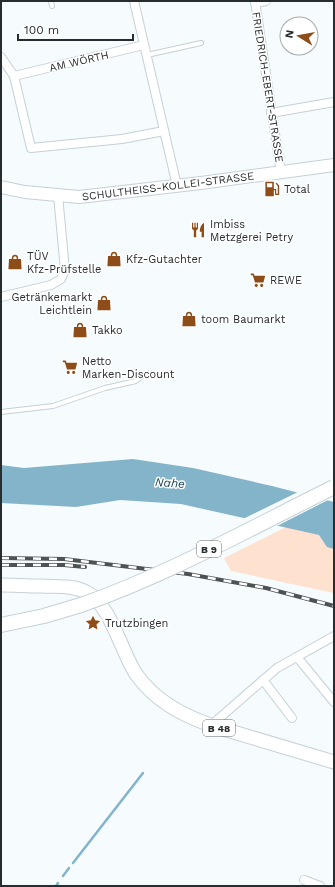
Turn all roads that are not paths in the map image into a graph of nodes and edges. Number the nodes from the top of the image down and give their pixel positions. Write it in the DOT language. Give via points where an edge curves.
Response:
graph roads {
  1 [pos="134,1"];
  2 [pos="266,1"];
  3 [pos="255,2"];
  4 [pos="201,43"];
  5 [pos="144,45"];
  6 [pos="146,55"];
  7 [pos="1,57"];
  8 [pos="14,76"];
  9 [pos="334,102"];
  10 [pos="271,113"];
  11 [pos="164,131"];
  12 [pos="334,165"];
  13 [pos="281,173"];
  14 [pos="177,186"];
  15 [pos="1,187"];
  16 [pos="58,195"];
  17 [pos="1,297"];
  18 [pos="141,377"];
  19 [pos="1,412"];
  20 [pos="334,487"];
  21 [pos="1,584"];
  22 [pos="1,625"];
  23 [pos="334,636"];
  24 [pos="297,657"];
  25 [pos="263,680"];
  26 [pos="334,702"];
  27 [pos="292,718"];
  28 [pos="213,726"];
  29 [pos="334,762"];
  30 [pos="304,880"];
  31 [pos="320,886"];
  1 -- 5 [label="street"];
  2 -- 3 [label="street"];
  3 -- 10 [label="street, FRIEDRICH-EBERT-STRASSE"];
  4 -- 6 [label="lane"];
  5 -- 6 [label="street"];
  5 -- 8 [label="street, AM WÖRTH"];
  6 -- 11 [label="street"];
  7 -- 8 [label="street"];
  8 -- 11 [label="street" via="31,148 122,139"];
  9 -- 10 [label="street"];
  10 -- 13 [label="street, FRIEDRICH-EBERT-STRASSE"];
  11 -- 14 [label="street"];
  12 -- 13 [label="main road, SCHULTHEISS-KOLLEI-STRASSE"];
  13 -- 14 [label="main road, SCHULTHEISS-KOLLEI-STRASSE"];
  14 -- 16 [label="main road, SCHULTHEISS-KOLLEI-STRASSE" via="79,197"];
  15 -- 16 [label="main road, SCHULTHEISS-KOLLEI-STRASSE"];
  16 -- 17 [label="street" via="64,274 55,284"];
  18 -- 19 [label="lane" via="136,381 105,388 53,406"];
  20 -- 22 [label="highway, B 9, bridge" via="172,567 103,597 44,616"];
  21 -- 28 [label="main road, B 48" via="67,587 80,589 96,598 104,609 127,658 147,687 169,706 194,720"];
  23 -- 24 [label="street"];
  24 -- 25 [label="street" via="277,668"];
  24 -- 26 [label="street"];
  25 -- 27 [label="street"];
  25 -- 28 [label="street"];
  28 -- 29 [label="main road, B 48"];
  30 -- 31 [label="street"];
}
